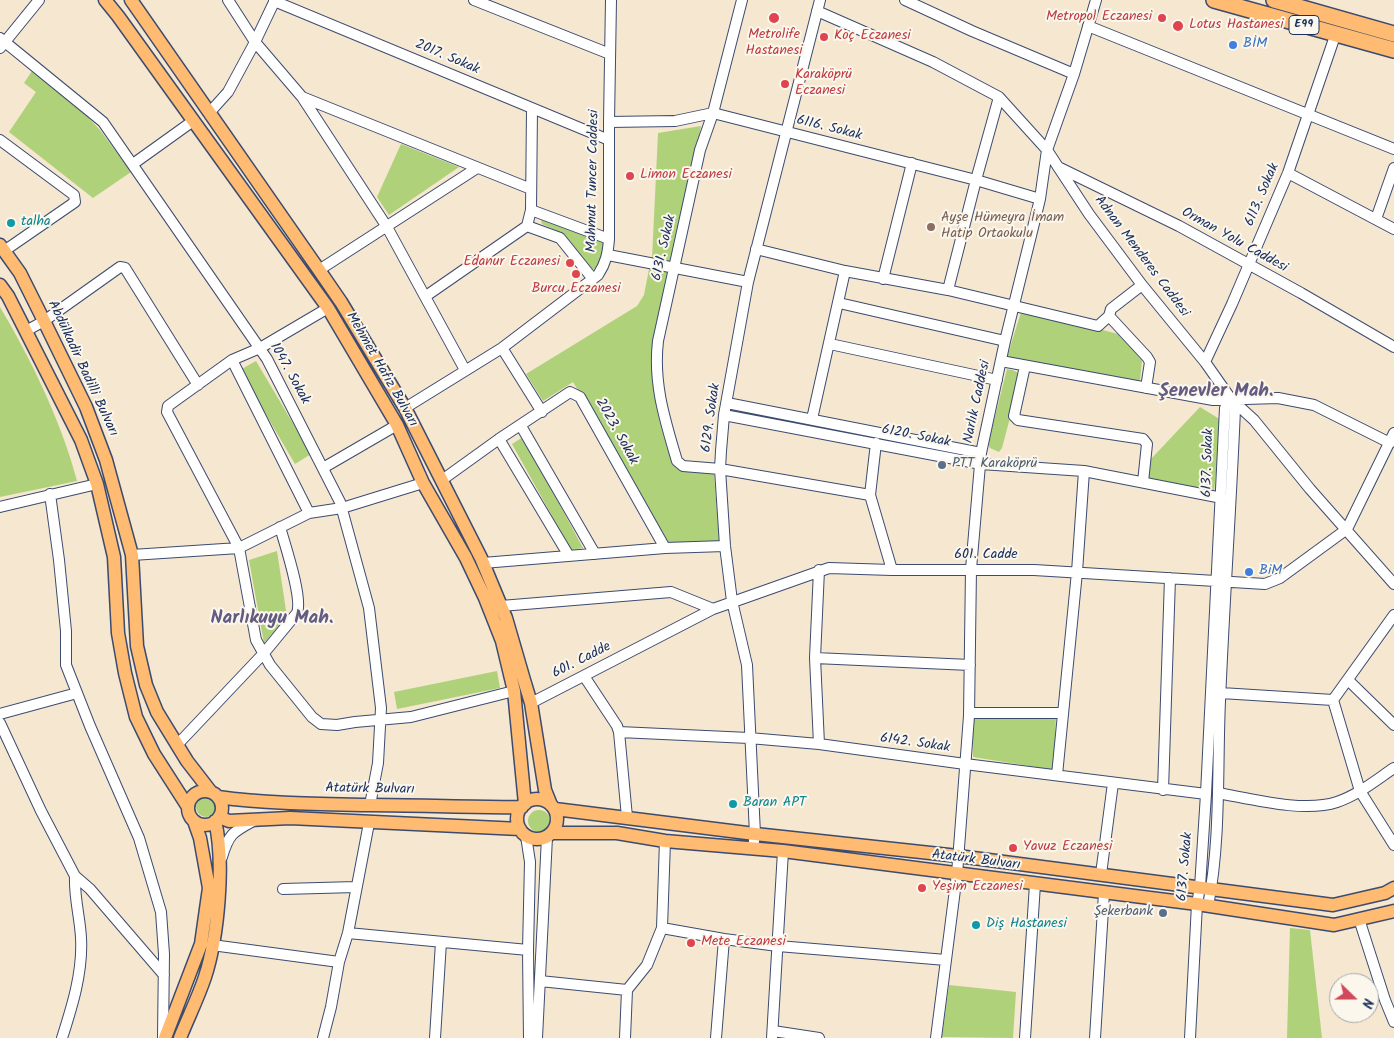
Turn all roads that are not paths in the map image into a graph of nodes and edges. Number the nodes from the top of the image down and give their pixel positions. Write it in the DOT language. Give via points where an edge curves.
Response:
graph roads {
  1 [pos="39,0"];
  2 [pos="105,0"];
  3 [pos="131,0"];
  4 [pos="228,0"];
  5 [pos="274,0"];
  6 [pos="474,0"];
  7 [pos="611,0"];
  8 [pos="742,0"];
  9 [pos="820,0"];
  10 [pos="905,0"];
  11 [pos="1096,0"];
  12 [pos="1214,0"];
  13 [pos="1274,0"];
  14 [pos="817,11"];
  15 [pos="1088,26"];
  16 [pos="1336,34"];
  17 [pos="1394,34"];
  18 [pos="255,42"];
  19 [pos="2,43"];
  20 [pos="1394,50"];
  21 [pos="610,54"];
  22 [pos="1074,74"];
  23 [pos="302,97"];
  24 [pos="999,97"];
  25 [pos="532,109"];
  26 [pos="210,112"];
  27 [pos="713,113"];
  28 [pos="1309,114"];
  29 [pos="194,121"];
  30 [pos="609,122"];
  31 [pos="787,132"];
  32 [pos="0,140"];
  33 [pos="609,140"];
  34 [pos="1394,149"];
  35 [pos="1047,150"];
  36 [pos="912,163"];
  37 [pos="133,164"];
  38 [pos="1058,166"];
  39 [pos="477,168"];
  40 [pos="1394,168"];
  41 [pos="1288,173"];
  42 [pos="976,180"];
  43 [pos="531,189"];
  44 [pos="1040,199"];
  45 [pos="531,210"];
  46 [pos="1376,219"];
  47 [pos="527,226"];
  48 [pos="386,227"];
  49 [pos="1394,228"];
  50 [pos="609,239"];
  51 [pos="2,248"];
  52 [pos="756,249"];
  53 [pos="608,254"];
  54 [pos="1249,264"];
  55 [pos="674,266"];
  56 [pos="319,270"];
  57 [pos="845,272"];
  58 [pos="593,278"];
  59 [pos="884,279"];
  60 [pos="748,282"];
  61 [pos="1142,285"];
  62 [pos="0,286"];
  63 [pos="948,290"];
  64 [pos="426,296"];
  65 [pos="839,303"];
  66 [pos="1014,306"];
  67 [pos="328,308"];
  68 [pos="1109,316"];
  69 [pos="44,320"];
  70 [pos="26,331"];
  71 [pos="1005,341"];
  72 [pos="830,344"];
  73 [pos="1394,347"];
  74 [pos="260,348"];
  75 [pos="502,348"];
  76 [pos="232,360"];
  77 [pos="1001,361"];
  78 [pos="1205,362"];
  79 [pos="1025,366"];
  80 [pos="465,370"];
  81 [pos="997,380"];
  82 [pos="198,385"];
  83 [pos="1146,388"];
  84 [pos="1231,399"];
  85 [pos="727,403"];
  86 [pos="405,408"];
  87 [pos="542,412"];
  88 [pos="724,415"];
  89 [pos="812,419"];
  90 [pos="397,425"];
  91 [pos="521,426"];
  92 [pos="1392,438"];
  93 [pos="499,439"];
  94 [pos="876,443"];
  95 [pos="981,453"];
  96 [pos="981,464"];
  97 [pos="323,468"];
  98 [pos="720,469"];
  99 [pos="1084,471"];
  100 [pos="442,480"];
  101 [pos="1143,482"];
  102 [pos="423,483"];
  103 [pos="97,484"];
  104 [pos="50,494"];
  105 [pos="870,495"];
  106 [pos="1222,498"];
  107 [pos="0,507"];
  108 [pos="342,508"];
  109 [pos="309,513"];
  110 [pos="280,527"];
  111 [pos="1347,529"];
  112 [pos="725,546"];
  113 [pos="240,548"];
  114 [pos="665,548"];
  115 [pos="132,554"];
  116 [pos="595,554"];
  117 [pos="569,556"];
  118 [pos="484,563"];
  119 [pos="971,569"];
  120 [pos="819,570"];
  121 [pos="892,570"];
  122 [pos="1077,572"];
  123 [pos="1170,578"];
  124 [pos="1222,581"];
  125 [pos="1394,584"];
  126 [pos="732,602"];
  127 [pos="501,606"];
  128 [pos="713,609"];
  129 [pos="1394,615"];
  130 [pos="264,653"];
  131 [pos="815,658"];
  132 [pos="970,665"];
  133 [pos="584,676"];
  134 [pos="1348,680"];
  135 [pos="514,691"];
  136 [pos="77,693"];
  137 [pos="1221,693"];
  138 [pos="1333,700"];
  139 [pos="531,703"];
  140 [pos="969,713"];
  141 [pos="1063,713"];
  142 [pos="0,714"];
  143 [pos="380,720"];
  144 [pos="0,723"];
  145 [pos="1394,725"];
  146 [pos="620,732"];
  147 [pos="749,738"];
  148 [pos="819,744"];
  149 [pos="177,745"];
  150 [pos="965,764"];
  151 [pos="1394,768"];
  152 [pos="1056,775"];
  153 [pos="1113,783"];
  154 [pos="1163,790"];
  155 [pos="1360,791"];
  156 [pos="1218,793"];
  157 [pos="1206,794"];
  158 [pos="215,795"];
  159 [pos="370,805"];
  160 [pos="523,805"];
  161 [pos="188,807"];
  162 [pos="553,807"];
  163 [pos="627,817"];
  164 [pos="217,819"];
  165 [pos="257,820"];
  166 [pos="194,821"];
  167 [pos="369,823"];
  168 [pos="523,833"];
  169 [pos="755,834"];
  170 [pos="549,835"];
  171 [pos="665,841"];
  172 [pos="1394,845"];
  173 [pos="753,848"];
  174 [pos="783,851"];
  175 [pos="958,856"];
  176 [pos="219,866"];
  177 [pos="957,874"];
  178 [pos="1101,874"];
  179 [pos="75,876"];
  180 [pos="1035,884"];
  181 [pos="356,887"];
  182 [pos="1206,888"];
  183 [pos="1394,888"];
  184 [pos="283,889"];
  185 [pos="1104,892"];
  186 [pos="1202,905"];
  187 [pos="1394,911"];
  188 [pos="1359,919"];
  189 [pos="662,928"];
  190 [pos="348,933"];
  191 [pos="724,939"];
  192 [pos="441,942"];
  193 [pos="212,944"];
  194 [pos="778,946"];
  195 [pos="528,950"];
  196 [pos="946,960"];
  197 [pos="338,962"];
  198 [pos="164,975"];
  199 [pos="540,982"];
  200 [pos="627,990"];
  201 [pos="1394,1022"];
  202 [pos="772,1034"];
  203 [pos="62,1038"];
  204 [pos="164,1038"];
  205 [pos="180,1038"];
  206 [pos="323,1038"];
  207 [pos="435,1038"];
  208 [pos="529,1038"];
  209 [pos="537,1038"];
  210 [pos="625,1038"];
  211 [pos="716,1038"];
  212 [pos="819,1038"];
  213 [pos="936,1038"];
  214 [pos="1025,1038"];
  215 [pos="1095,1038"];
  216 [pos="1190,1038"];
  1 -- 19 [label="street"];
  2 -- 29 [label="main road, Mehmet Hafız Bulvarı"];
  3 -- 26 [label="main road, Mehmet Hafız Bulvarı"];
  4 -- 18 [label="street"];
  5 -- 18 [label="street"];
  5 -- 25 [label="street, 2017. Sokak"];
  6 -- 21 [label="street"];
  7 -- 21 [label="street, Mahmut Tuncer Caddesi"];
  8 -- 27 [label="street, 6131. Sokak"];
  9 -- 14 [label="street, 6129. Sokak"];
  10 -- 22 [label="street"];
  11 -- 15 [label="street, Narlık Caddesi"];
  12 -- 16 [label="highway, E99"];
  13 -- 17 [label="highway, E99"];
  14 -- 24 [label="street, Adnan Menderes Caddesi" via="933,62"];
  14 -- 31 [label="street, 6129. Sokak"];
  15 -- 22 [label="street, Narlık Caddesi"];
  15 -- 28 [label="street"];
  16 -- 20 [label="highway, E99"];
  16 -- 28 [label="street, 6113. Sokak"];
  18 -- 23 [label="street"];
  18 -- 26 [label="street" via="228,92"];
  19 -- 37 [label="street, 1047. Sokak" via="103,122"];
  21 -- 30 [label="street, Mahmut Tuncer Caddesi"];
  22 -- 35 [label="street, Narlık Caddesi"];
  23 -- 39 [label="street"];
  23 -- 48 [label="street"];
  24 -- 35 [label="street, Adnan Menderes Caddesi"];
  24 -- 42 [label="street"];
  25 -- 33 [label="street, 2017. Sokak"];
  25 -- 43 [label="street"];
  26 -- 56 [label="main road, Mehmet Hafız Bulvarı"];
  27 -- 30 [label="street, 6116. Sokak" via="675,122"];
  27 -- 31 [label="street, 6116. Sokak"];
  27 -- 55 [label="street, 6131. Sokak" via="700,150"];
  28 -- 34 [label="street"];
  28 -- 41 [label="street, 6113. Sokak"];
  29 -- 37 [label="street"];
  29 -- 67 [label="main road, Mehmet Hafız Bulvarı"];
  30 -- 33 [label="street, Mahmut Tuncer Caddesi"];
  31 -- 36 [label="street, 6116. Sokak"];
  31 -- 52 [label="street, 6129. Sokak"];
  32 -- 51 [label="street" via="74,196 74,202"];
  33 -- 50 [label="street, Mahmut Tuncer Caddesi"];
  35 -- 38 [label="street, Adnan Menderes Caddesi"];
  35 -- 44 [label="street, Narlık Caddesi"];
  36 -- 42 [label="street, 6116. Sokak"];
  36 -- 59 [label="street"];
  37 -- 74 [label="street, 1047. Sokak"];
  38 -- 54 [label="street, Orman Yolu Caddesi"];
  38 -- 61 [label="street, Adnan Menderes Caddesi"];
  39 -- 43 [label="street"];
  39 -- 48 [label="street"];
  40 -- 46 [label="street"];
  41 -- 46 [label="street"];
  41 -- 54 [label="street, 6113. Sokak"];
  42 -- 44 [label="street, 6116. Sokak"];
  42 -- 63 [label="street"];
  43 -- 45 [label="street"];
  44 -- 66 [label="street, Narlık Caddesi"];
  45 -- 47 [label="street"];
  45 -- 50 [label="street"];
  46 -- 49 [label="street"];
  47 -- 58 [label="street" via="560,238"];
  47 -- 64 [label="street"];
  48 -- 56 [label="street"];
  48 -- 64 [label="street"];
  50 -- 53 [label="street, Mahmut Tuncer Caddesi"];
  51 -- 69 [label="main road, Abdülkadir Badilli Bulvarı" via="20,273"];
  52 -- 57 [label="street"];
  52 -- 60 [label="street, 6129. Sokak"];
  53 -- 55 [label="street"];
  53 -- 58 [label="street, Mahmut Tuncer Caddesi" via="605,265"];
  54 -- 73 [label="street, Orman Yolu Caddesi"];
  54 -- 78 [label="street, 6113. Sokak"];
  55 -- 60 [label="street"];
  55 -- 98 [label="street, 6131. Sokak" via="656,360 662,412 678,461 683,466"];
  56 -- 86 [label="main road, Mehmet Hafız Bulvarı"];
  57 -- 59 [label="street"];
  57 -- 65 [label="street"];
  58 -- 75 [label="street, Mahmut Tuncer Caddesi"];
  59 -- 63 [label="street"];
  60 -- 85 [label="street, 6129. Sokak"];
  61 -- 68 [label="street" via="1111,309"];
  61 -- 78 [label="street, Adnan Menderes Caddesi"];
  62 -- 70 [label="main road"];
  63 -- 66 [label="street"];
  64 -- 80 [label="street"];
  65 -- 71 [label="street"];
  65 -- 72 [label="street"];
  66 -- 68 [label="street" via="1098,326"];
  66 -- 71 [label="street, Narlık Caddesi"];
  67 -- 74 [label="street"];
  67 -- 90 [label="main road, Mehmet Hafız Bulvarı"];
  68 -- 83 [label="street" via="1150,362"];
  69 -- 70 [label="street"];
  69 -- 82 [label="street" via="120,267 126,268"];
  69 -- 115 [label="main road, Abdülkadir Badilli Bulvarı" via="86,407 106,460"];
  70 -- 103 [label="main road" via="81,440"];
  71 -- 77 [label="street, Narlık Caddesi"];
  72 -- 81 [label="street"];
  72 -- 89 [label="street"];
  74 -- 76 [label="street"];
  74 -- 97 [label="street, 1047. Sokak"];
  75 -- 80 [label="street, Mahmut Tuncer Caddesi"];
  75 -- 87 [label="street"];
  76 -- 82 [label="street"];
  76 -- 109 [label="street"];
  77 -- 79 [label="street"];
  77 -- 81 [label="street, Narlık Caddesi"];
  78 -- 84 [label="street, Adnan Menderes Caddesi"];
  79 -- 83 [label="street"];
  79 -- 101 [label="street" via="1014,416 1018,420 1143,439 1147,444"];
  80 -- 86 [label="street, Mahmut Tuncer Caddesi"];
  81 -- 95 [label="street, Narlık Caddesi"];
  82 -- 113 [label="street" via="168,406 167,412"];
  83 -- 84 [label="street" via="1213,400"];
  84 -- 92 [label="street" via="1278,398 1314,405"];
  84 -- 106 [label="street, 6137. Sokak" via="1226,408"];
  84 -- 111 [label="street, Adnan Menderes Caddesi" via="1254,420"];
  84 -- 124 [label="street, 6137. Sokak" via="1235,409"];
  85 -- 88 [label="street, 6129. Sokak"];
  85 -- 89 [label="street"];
  86 -- 100 [label="main road, Mehmet Hafız Bulvarı"];
  87 -- 91 [label="street, 2023. Sokak"];
  87 -- 114 [label="street, 2023. Sokak" via="570,392 580,397"];
  88 -- 94 [label="street, 6120. Sokak"];
  88 -- 98 [label="street, 6129. Sokak"];
  89 -- 95 [label="street"];
  90 -- 97 [label="street"];
  90 -- 102 [label="main road, Mehmet Hafız Bulvarı"];
  91 -- 93 [label="street, 2023. Sokak"];
  91 -- 116 [label="street"];
  92 -- 111 [label="street, 601. Cadde"];
  93 -- 100 [label="street, 2023. Sokak"];
  93 -- 117 [label="street"];
  94 -- 96 [label="street, 6120. Sokak"];
  94 -- 105 [label="street"];
  95 -- 96 [label="street, Narlık Caddesi"];
  96 -- 99 [label="street, 6120. Sokak"];
  96 -- 119 [label="street, Narlık Caddesi"];
  97 -- 108 [label="street, 1047. Sokak"];
  98 -- 105 [label="street"];
  98 -- 112 [label="street, 6129. Sokak"];
  99 -- 101 [label="street, 6120. Sokak"];
  99 -- 122 [label="street"];
  100 -- 118 [label="main road, Mehmet Hafız Bulvarı"];
  101 -- 106 [label="street, 6120. Sokak"];
  102 -- 108 [label="street"];
  102 -- 135 [label="main road, Mehmet Hafız Bulvarı" via="486,598 502,641"];
  103 -- 104 [label="street"];
  103 -- 161 [label="main road" via="114,557 118,633 136,718 154,754"];
  104 -- 107 [label="street"];
  104 -- 136 [label="street" via="60,560 66,664"];
  105 -- 121 [label="street"];
  106 -- 124 [label="street, 6137. Sokak"];
  108 -- 109 [label="street"];
  108 -- 143 [label="street, 1047. Sokak" via="369,608"];
  109 -- 110 [label="street"];
  110 -- 113 [label="street"];
  110 -- 130 [label="street" via="300,607"];
  111 -- 124 [label="street, 601. Cadde" via="1280,578 1265,584"];
  111 -- 125 [label="street, Adnan Menderes Caddesi"];
  112 -- 114 [label="street"];
  112 -- 126 [label="street, 6129. Sokak"];
  113 -- 115 [label="street"];
  113 -- 130 [label="street" via="256,640"];
  114 -- 116 [label="street"];
  115 -- 149 [label="main road, Abdülkadir Badilli Bulvarı" via="136,646 157,712"];
  116 -- 117 [label="street"];
  117 -- 118 [label="street"];
  118 -- 127 [label="main road, Mehmet Hafız Bulvarı"];
  119 -- 121 [label="street, 601. Cadde"];
  119 -- 122 [label="street, 601. Cadde"];
  119 -- 132 [label="street, Narlık Caddesi"];
  120 -- 121 [label="street, 601. Cadde"];
  120 -- 126 [label="street, 601. Cadde"];
  120 -- 131 [label="street"];
  122 -- 123 [label="street, 601. Cadde"];
  122 -- 141 [label="street"];
  123 -- 124 [label="street, 601. Cadde"];
  123 -- 154 [label="street"];
  124 -- 137 [label="street, 6137. Sokak"];
  124 -- 157 [label="street, 6137. Sokak"];
  126 -- 128 [label="street, 601. Cadde"];
  126 -- 147 [label="street, 6129. Sokak" via="747,665"];
  127 -- 128 [label="street" via="671,592"];
  127 -- 139 [label="main road, Mehmet Hafız Bulvarı"];
  128 -- 133 [label="street, 601. Cadde"];
  129 -- 134 [label="street"];
  130 -- 143 [label="street" via="270,666 321,724"];
  130 -- 149 [label="street"];
  131 -- 132 [label="street"];
  131 -- 148 [label="street"];
  132 -- 140 [label="street, Narlık Caddesi"];
  133 -- 139 [label="street, 601. Cadde"];
  133 -- 146 [label="street"];
  134 -- 138 [label="street"];
  134 -- 145 [label="street"];
  135 -- 143 [label="street" via="411,717"];
  135 -- 160 [label="main road, Mehmet Hafız Bulvarı"];
  136 -- 142 [label="street"];
  136 -- 198 [label="street" via="139,838 161,912"];
  137 -- 138 [label="street"];
  137 -- 156 [label="street, 6137. Sokak"];
  138 -- 155 [label="street"];
  139 -- 162 [label="main road, Mehmet Hafız Bulvarı" via="544,790"];
  140 -- 141 [label="street"];
  140 -- 150 [label="street, Narlık Caddesi"];
  141 -- 152 [label="street"];
  143 -- 159 [label="street, 1047. Sokak" via="378,763"];
  144 -- 179 [label="street"];
  146 -- 147 [label="street, 6142. Sokak"];
  146 -- 163 [label="street"];
  147 -- 148 [label="street, 6142. Sokak"];
  147 -- 169 [label="street, 6129. Sokak"];
  148 -- 150 [label="street, 6142. Sokak"];
  149 -- 158 [label="main road, Abdülkadir Badilli Bulvarı"];
  150 -- 152 [label="street, 6142. Sokak"];
  150 -- 175 [label="street, Narlık Caddesi"];
  151 -- 155 [label="street"];
  152 -- 153 [label="street, 6142. Sokak"];
  153 -- 154 [label="street, 6142. Sokak"];
  153 -- 178 [label="street"];
  154 -- 157 [label="street, 6142. Sokak"];
  155 -- 156 [label="street" via="1336,802 1310,806"];
  155 -- 172 [label="street"];
  156 -- 182 [label="street, 6137. Sokak"];
  157 -- 182 [label="street, 6137. Sokak"];
  158 -- 159 [label="main road, Atatürk Bulvarı" via="255,802"];
  158 -- 161 [label="main road" via="196,794"];
  158 -- 164 [label="main road" via="222,805"];
  159 -- 160 [label="main road, Atatürk Bulvarı" via="480,808"];
  160 -- 162 [label="main road" via="535,799"];
  160 -- 168 [label="main road" via="518,815 518,825"];
  161 -- 166 [label="main road"];
  162 -- 163 [label="main road, Atatürk Bulvarı"];
  162 -- 170 [label="main road" via="557,822"];
  163 -- 169 [label="main road, Atatürk Bulvarı"];
  164 -- 165 [label="main road"];
  164 -- 166 [label="main road" via="202,824"];
  164 -- 176 [label="main road"];
  165 -- 167 [label="main road" via="290,818"];
  165 -- 176 [label="street" via="234,831 226,842"];
  166 -- 204 [label="main road" via="208,888 201,944"];
  167 -- 168 [label="main road"];
  167 -- 181 [label="street"];
  168 -- 170 [label="main road" via="536,839"];
  168 -- 195 [label="street" via="530,862"];
  169 -- 173 [label="street, 6129. Sokak"];
  169 -- 175 [label="main road, Atatürk Bulvarı"];
  170 -- 171 [label="main road, Atatürk Bulvarı" via="616,833"];
  170 -- 199 [label="street"];
  171 -- 173 [label="main road, Atatürk Bulvarı"];
  171 -- 189 [label="street"];
  173 -- 174 [label="main road, Atatürk Bulvarı"];
  174 -- 177 [label="main road, Atatürk Bulvarı"];
  174 -- 194 [label="street"];
  175 -- 177 [label="street, Narlık Caddesi"];
  175 -- 178 [label="main road, Atatürk Bulvarı"];
  176 -- 193 [label="main road" via="220,887"];
  177 -- 180 [label="main road, Atatürk Bulvarı"];
  177 -- 196 [label="street, Narlık Caddesi"];
  178 -- 182 [label="main road, Atatürk Bulvarı"];
  179 -- 198 [label="street"];
  179 -- 203 [label="street" via="81,940 78,979"];
  180 -- 185 [label="main road, Atatürk Bulvarı"];
  180 -- 214 [label="street"];
  181 -- 184 [label="street"];
  181 -- 190 [label="street"];
  182 -- 183 [label="main road, Atatürk Bulvarı" via="1333,905"];
  182 -- 186 [label="street, 6137. Sokak"];
  185 -- 186 [label="main road, Atatürk Bulvarı"];
  185 -- 215 [label="street"];
  186 -- 188 [label="main road, Atatürk Bulvarı" via="1334,925"];
  186 -- 216 [label="street, 6137. Sokak"];
  187 -- 188 [label="main road, Atatürk Bulvarı"];
  188 -- 201 [label="street"];
  189 -- 191 [label="street"];
  189 -- 200 [label="street" via="647,964"];
  190 -- 192 [label="street"];
  190 -- 197 [label="street"];
  191 -- 194 [label="street"];
  191 -- 211 [label="street"];
  192 -- 195 [label="street"];
  192 -- 207 [label="street"];
  193 -- 197 [label="street"];
  193 -- 205 [label="main road" via="205,976"];
  194 -- 196 [label="street"];
  194 -- 202 [label="street"];
  195 -- 208 [label="street"];
  196 -- 213 [label="street, Narlık Caddesi"];
  197 -- 206 [label="street"];
  198 -- 204 [label="street"];
  199 -- 200 [label="street"];
  199 -- 209 [label="street"];
  200 -- 210 [label="street"];
  202 -- 212 [label="street"];
}
